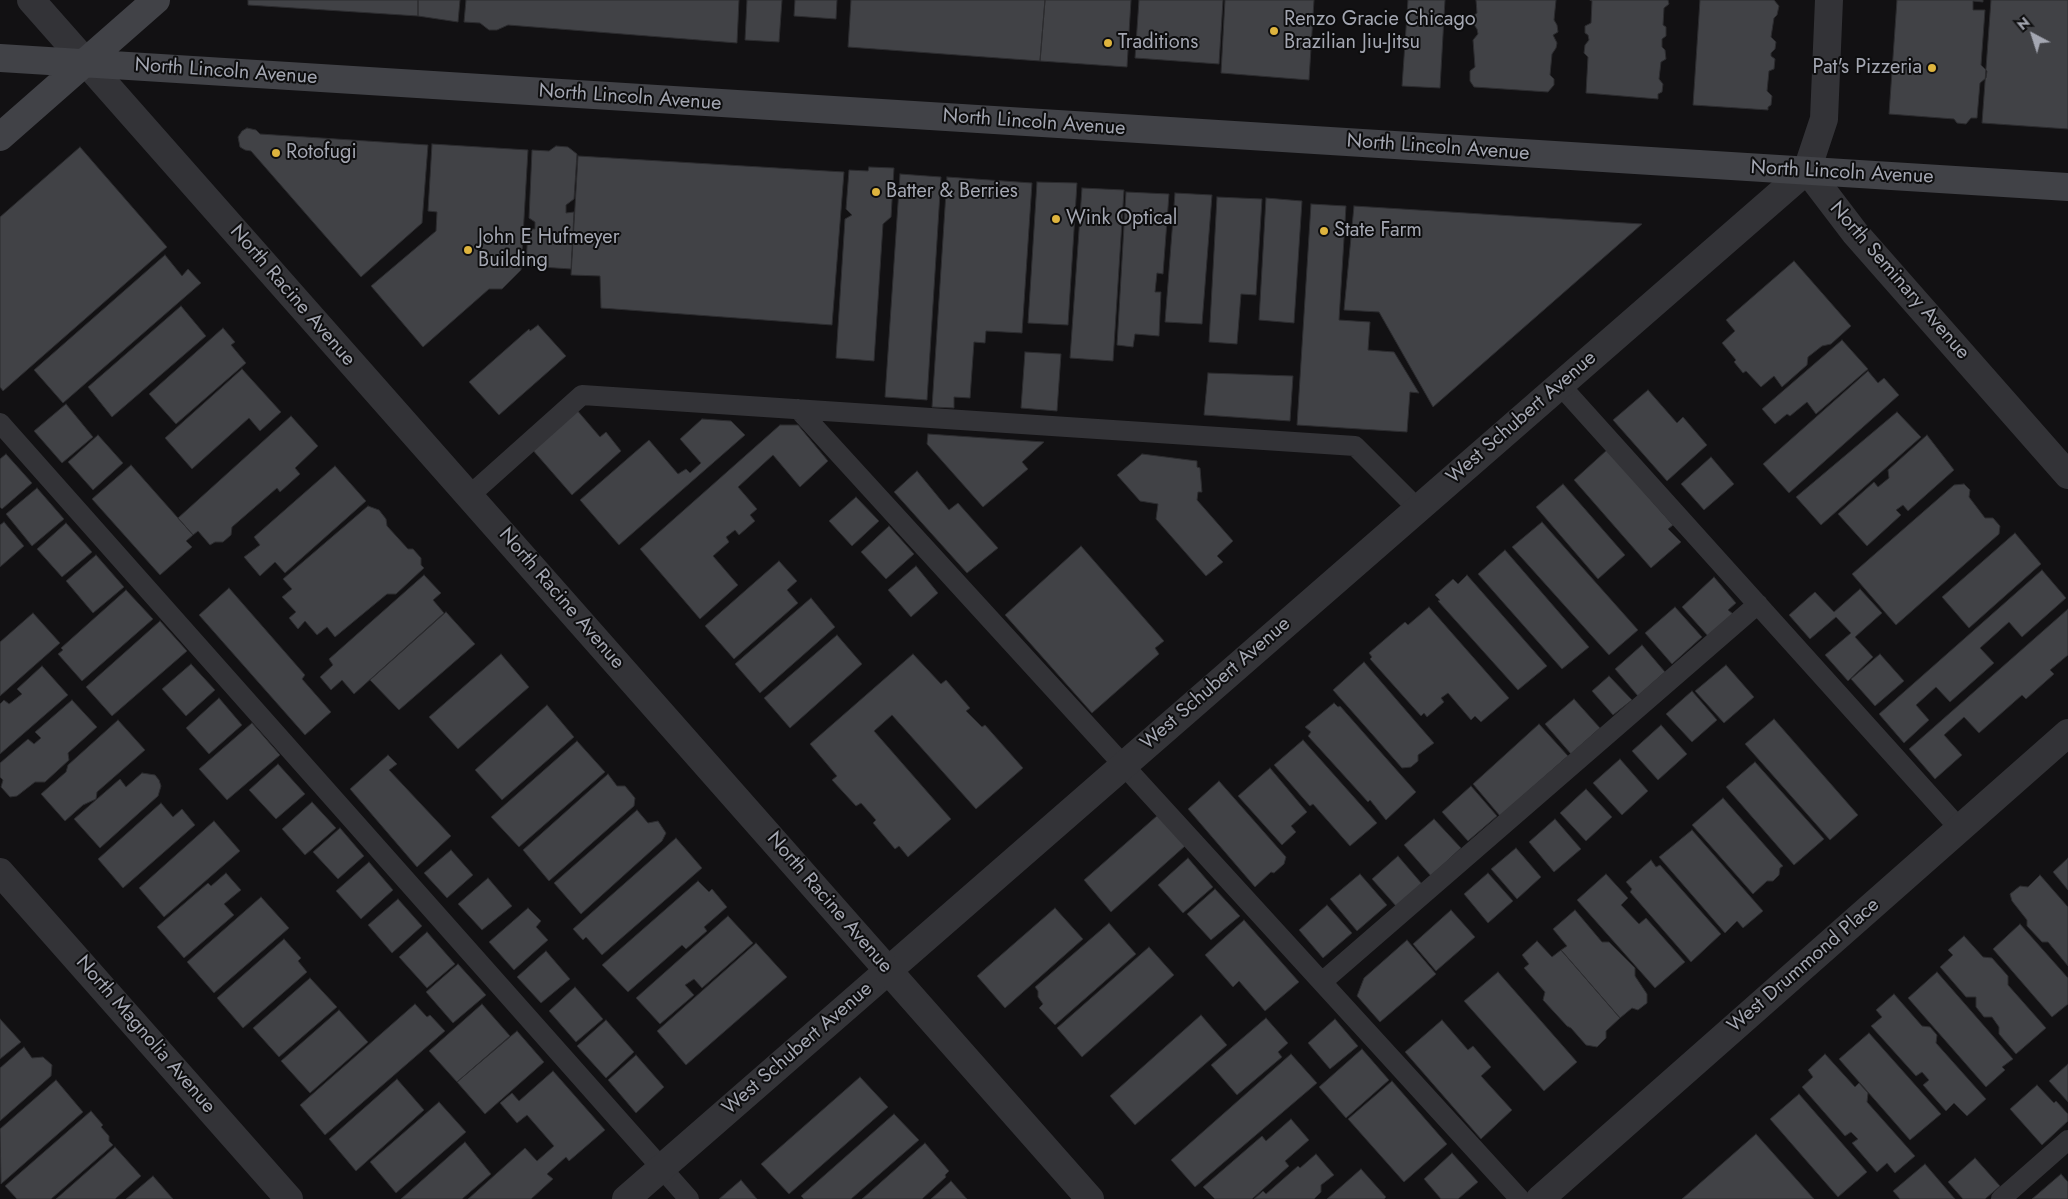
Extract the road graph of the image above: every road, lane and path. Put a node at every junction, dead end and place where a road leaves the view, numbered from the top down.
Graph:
1 (31, 0) edge
2 (156, 0) edge
3 (1829, 0) edge
4 (0, 58) edge
5 (86, 62) junction
6 (0, 137) edge
7 (1807, 170) junction
8 (2068, 186) edge
9 (1560, 385) junction
10 (798, 409) junction
11 (0, 423) edge
12 (2068, 475) edge
13 (469, 496) junction
14 (1418, 509) junction
15 (1758, 604) junction
16 (2068, 733) edge
17 (1124, 765) junction
18 (1960, 829) junction
19 (0, 872) edge
20 (888, 970) junction
21 (1322, 982) junction
22 (2068, 1140) edge
23 (662, 1168) junction
24 (289, 1199) edge
25 (626, 1199) edge
26 (689, 1199) edge
27 (1090, 1199) edge
28 (1520, 1199) edge
29 (1540, 1199) edge
30 (2001, 1199) edge

1 - 5 street, North Racine Avenue
2 - 5 main road
3 - 7 street
4 - 5 main road, North Lincoln Avenue
5 - 6 main road
5 - 7 main road, North Lincoln Avenue
5 - 13 street, North Racine Avenue
7 - 8 main road, North Lincoln Avenue
7 - 9 street, West Schubert Avenue
7 - 12 street, North Seminary Avenue
9 - 14 street, West Schubert Avenue
9 - 15 lane
10 - 13 lane
10 - 14 lane
10 - 17 lane
11 - 23 lane
13 - 20 street, North Racine Avenue
14 - 17 street, West Schubert Avenue
15 - 18 lane
15 - 21 lane
16 - 18 street, West Drummond Place
17 - 20 street, West Schubert Avenue
17 - 21 lane
18 - 29 street, West Drummond Place
19 - 24 street, North Magnolia Avenue
20 - 23 street, West Schubert Avenue
20 - 27 street, North Racine Avenue
21 - 28 lane
22 - 30 lane
23 - 25 street, West Schubert Avenue
23 - 26 lane

